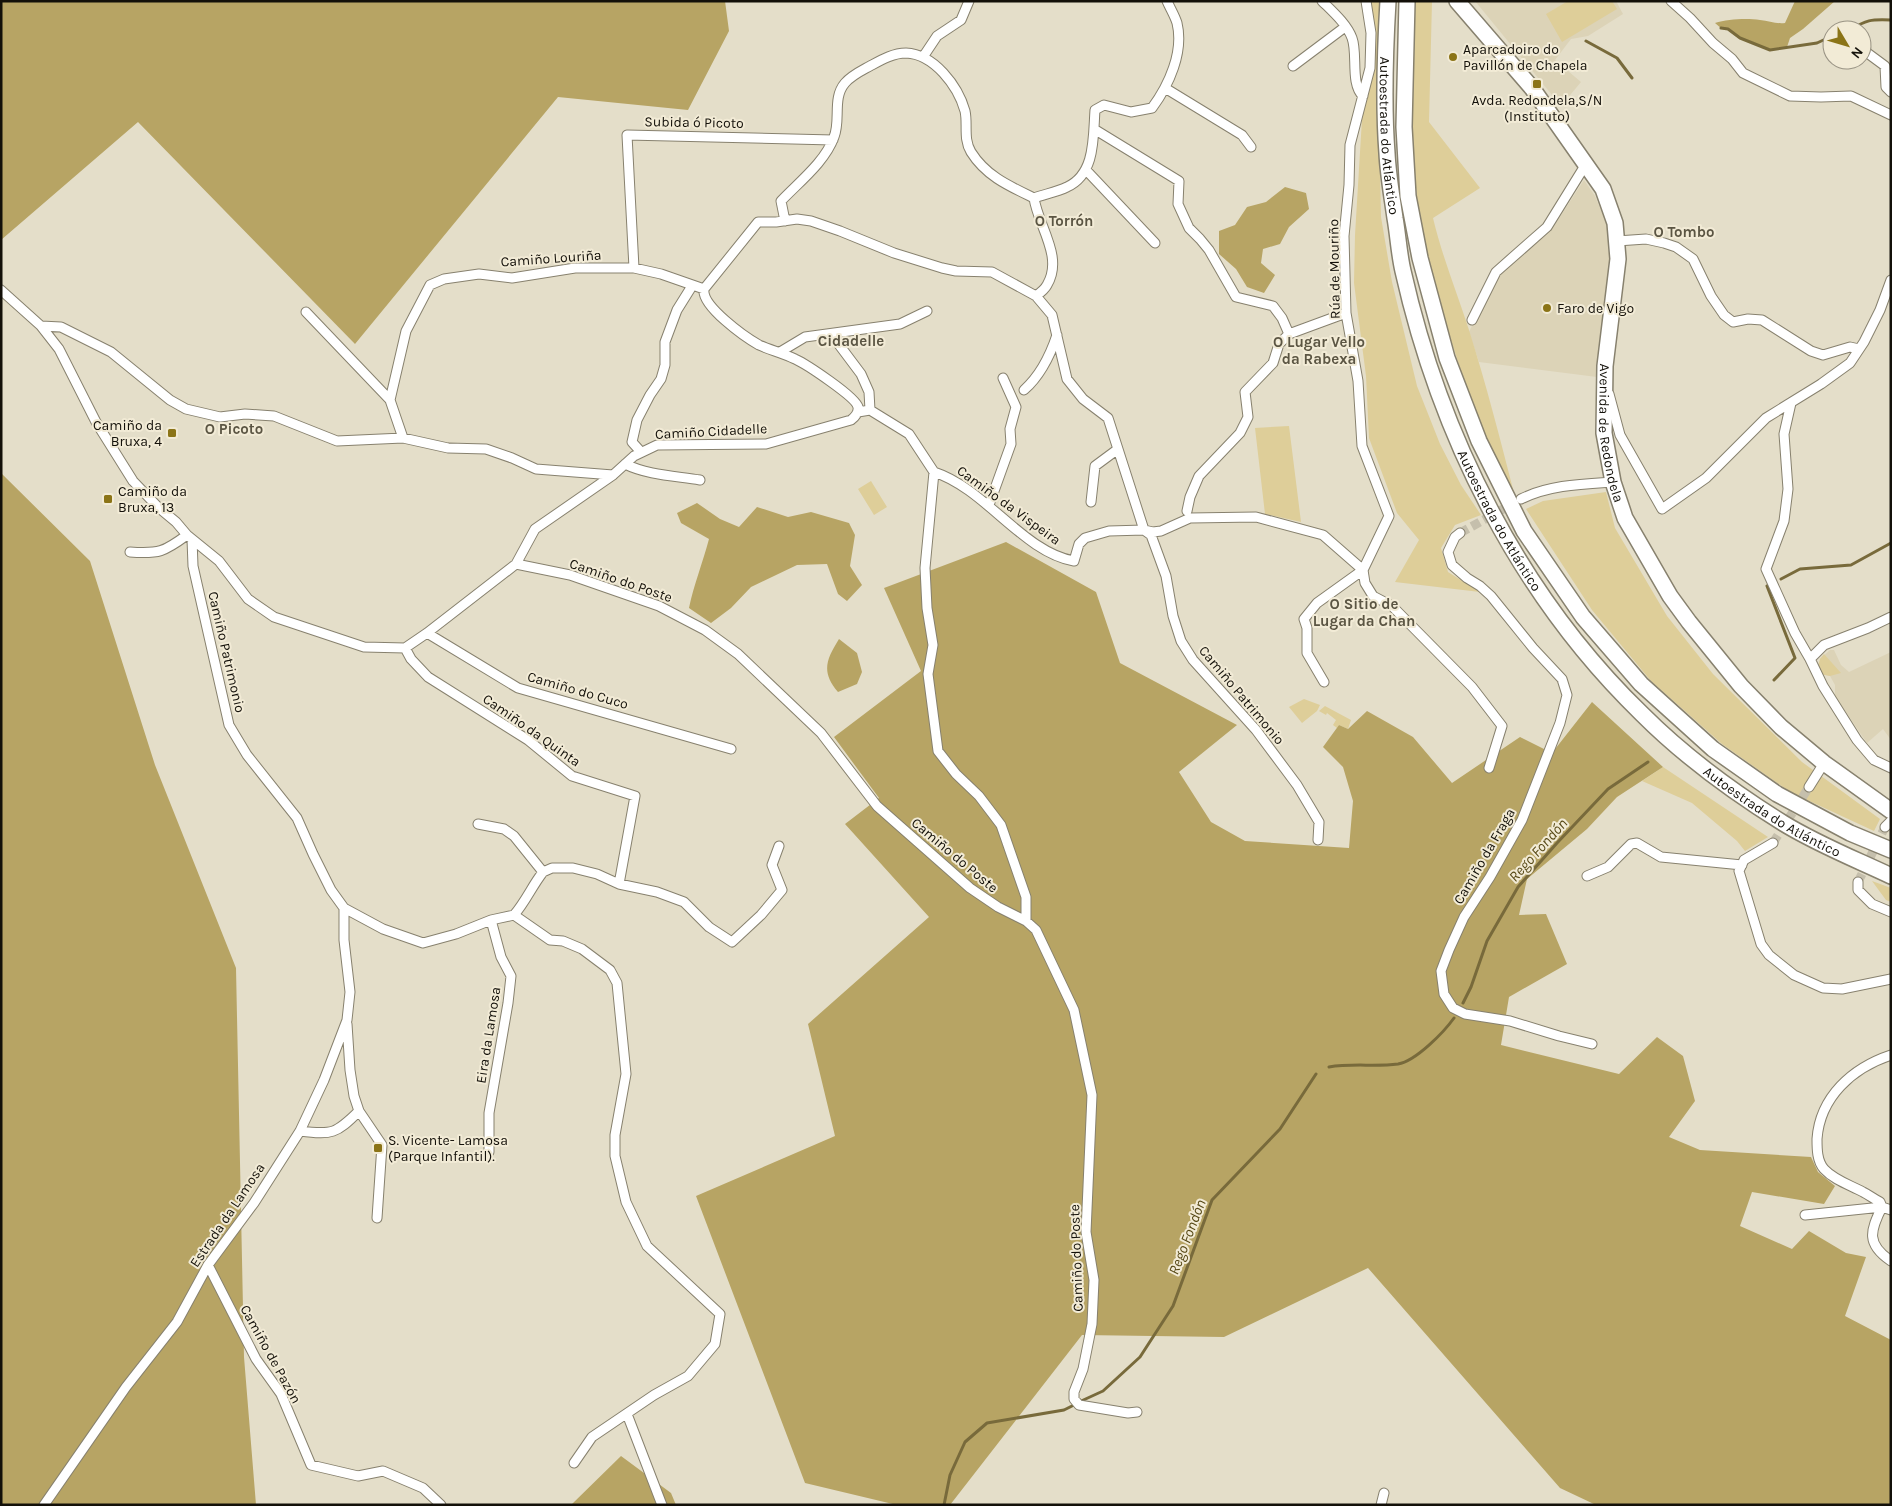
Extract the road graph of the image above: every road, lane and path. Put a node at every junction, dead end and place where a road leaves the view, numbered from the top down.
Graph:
1 (969, 1) edge
2 (1167, 1) edge
3 (1322, 1) edge
4 (1366, 1) edge
5 (1388, 1) edge
6 (1407, 1) edge
7 (1457, 1) edge
8 (1671, 1) edge
9 (1345, 27) junction
10 (1872, 56) edge
11 (923, 57) junction
12 (1293, 66) dead end
13 (1165, 88) junction
14 (1891, 92) edge
15 (1363, 96) junction
16 (1891, 115) edge
17 (1094, 129) junction
18 (833, 140) junction
19 (1251, 147) dead end
20 (1586, 164) junction
21 (1086, 170) junction
22 (1034, 198) junction
23 (785, 221) junction
24 (1617, 241) junction
25 (1155, 243) dead end
26 (634, 268) junction
27 (1891, 280) edge
28 (692, 286) junction
29 (704, 289) junction
30 (1, 290) edge
31 (1036, 296) junction
32 (927, 311) dead end
33 (306, 312) dead end
34 (1346, 313) junction
35 (1472, 320) dead end
36 (41, 326) junction
37 (831, 334) junction
38 (1289, 334) junction
39 (1057, 335) junction
40 (1859, 349) junction
41 (780, 352) junction
42 (1003, 378) dead end
43 (1605, 381) junction
44 (1024, 390) dead end
45 (390, 400) junction
46 (1791, 403) junction
47 (870, 410) junction
48 (858, 412) junction
49 (403, 438) junction
50 (1118, 449) junction
51 (641, 452) junction
52 (625, 464) junction
53 (934, 472) junction
54 (613, 475) junction
55 (700, 480) dead end
56 (1613, 482) junction
57 (1521, 499) tunnel mouth
58 (1091, 502) dead end
59 (989, 505) junction
60 (1187, 511) dead end
61 (1144, 530) junction
62 (1460, 532) tunnel mouth
63 (190, 537) junction
64 (130, 552) dead end
65 (516, 564) junction
66 (1363, 570) junction
67 (1891, 617) edge
68 (428, 633) junction
69 (405, 648) junction
70 (1810, 659) junction
71 (1324, 682) dead end
72 (731, 749) dead end
73 (1824, 763) junction
74 (1489, 768) dead end
75 (1891, 768) edge
76 (1809, 787) tunnel mouth
77 (1891, 811) edge
78 (478, 824) dead end
79 (1318, 840) dead end
80 (1773, 843) tunnel mouth
81 (780, 846) dead end
82 (1891, 850) edge
83 (1742, 865) junction
84 (542, 872) junction
85 (1587, 876) dead end
86 (1891, 876) edge
87 (1858, 882) dead end
88 (619, 884) junction
89 (344, 908) junction
90 (1891, 912) edge
91 (514, 914) junction
92 (491, 920) junction
93 (1026, 921) junction
94 (1891, 979) edge
95 (346, 1020) junction
96 (1592, 1044) dead end
97 (1891, 1055) edge
98 (359, 1111) junction
99 (300, 1131) junction
100 (489, 1152) dead end
101 (1886, 1209) edge
102 (1805, 1215) dead end
103 (378, 1218) dead end
104 (1891, 1261) edge
105 (208, 1265) junction
106 (1136, 1412) dead end
107 (627, 1414) junction
108 (574, 1463) dead end
109 (1384, 1493) dead end
110 (44, 1505) edge
111 (441, 1505) edge
112 (662, 1505) edge
113 (1381, 1505) edge

1 - 11 street
2 - 13 street
3 - 9 street
4 - 15 street, Rúa de Mouriño
5 - 86 highway, Autoestrada do Atlántico
6 - 82 highway, Autoestrada do Atlántico
7 - 20 highway, Avenida de Redondela
8 - 16 street
9 - 12 street
9 - 15 street
10 - 14 street
11 - 18 street
11 - 22 street
13 - 17 street
13 - 19 street
15 - 34 street, Rúa de Mouriño
17 - 21 street
17 - 38 street
18 - 23 street
18 - 26 street, Subida ó Picoto
20 - 24 highway, Avenida de Redondela
20 - 35 street
21 - 22 street
21 - 25 street
22 - 31 street
23 - 29 street
23 - 31 street
24 - 40 street
24 - 43 highway, Avenida de Redondela
26 - 28 street, Camiño Louriña
26 - 45 street, Camiño Louriña
27 - 40 street
28 - 29 street, Camiño Louriña
28 - 51 street
29 - 41 street
30 - 36 street
31 - 39 street, Camiño Patrimonio
32 - 37 street
33 - 45 street
34 - 38 street
34 - 66 street, Rúa de Mouriño
36 - 49 street
36 - 63 street
37 - 41 street
37 - 47 street
38 - 60 street
39 - 44 street
39 - 50 street, Camiño Patrimonio
40 - 46 street
41 - 48 street
42 - 59 street
43 - 46 street
43 - 56 highway, Avenida de Redondela
45 - 49 street
46 - 70 street
47 - 48 street
47 - 53 street
48 - 51 street, Camiño Cidadelle
49 - 54 street
50 - 58 street
50 - 61 street, Camiño Patrimonio
51 - 52 street, Camiño Cidadelle
52 - 54 street, Camiño Cidadelle
52 - 55 street
53 - 59 street, Camiño da Vispeira
53 - 93 street
54 - 65 street, Camiño Cidadelle
56 - 57 street
56 - 73 highway, Avenida de Redondela
59 - 61 street, Camiño da Vispeira
61 - 66 street, Camiño da Vispeira
61 - 79 street, Camiño Patrimonio
62 - 96 street, Camiño da Fraga
63 - 64 street
63 - 69 street
63 - 89 street, Camiño Patrimonio
65 - 68 street, Camiño Cidadelle
65 - 93 street, Camiño do Poste
66 - 71 street
66 - 74 street
67 - 70 street
68 - 69 street, Camiño Cidadelle
68 - 72 street, Camiño do Cuco
69 - 88 street, Camiño da Quinta
70 - 75 street
73 - 76 street
73 - 77 highway, Avenida de Redondela
78 - 84 street
80 - 83 street
81 - 88 street
83 - 85 street
83 - 94 street
84 - 88 street
84 - 91 street
87 - 90 street
89 - 92 street, Camiño Patrimonio
89 - 95 street, Estrada da Lamosa
91 - 92 street
91 - 107 street
92 - 100 street, Eira da Lamosa
93 - 106 street, Camiño do Poste
95 - 98 street
95 - 99 street, Estrada da Lamosa
97 - 101 street
98 - 99 street
98 - 103 street
99 - 105 street, Estrada da Lamosa
101 - 102 street
101 - 104 street
105 - 110 street, Estrada da Lamosa
105 - 111 street, Camiño de Pazón
107 - 108 street
107 - 112 street
109 - 113 street

